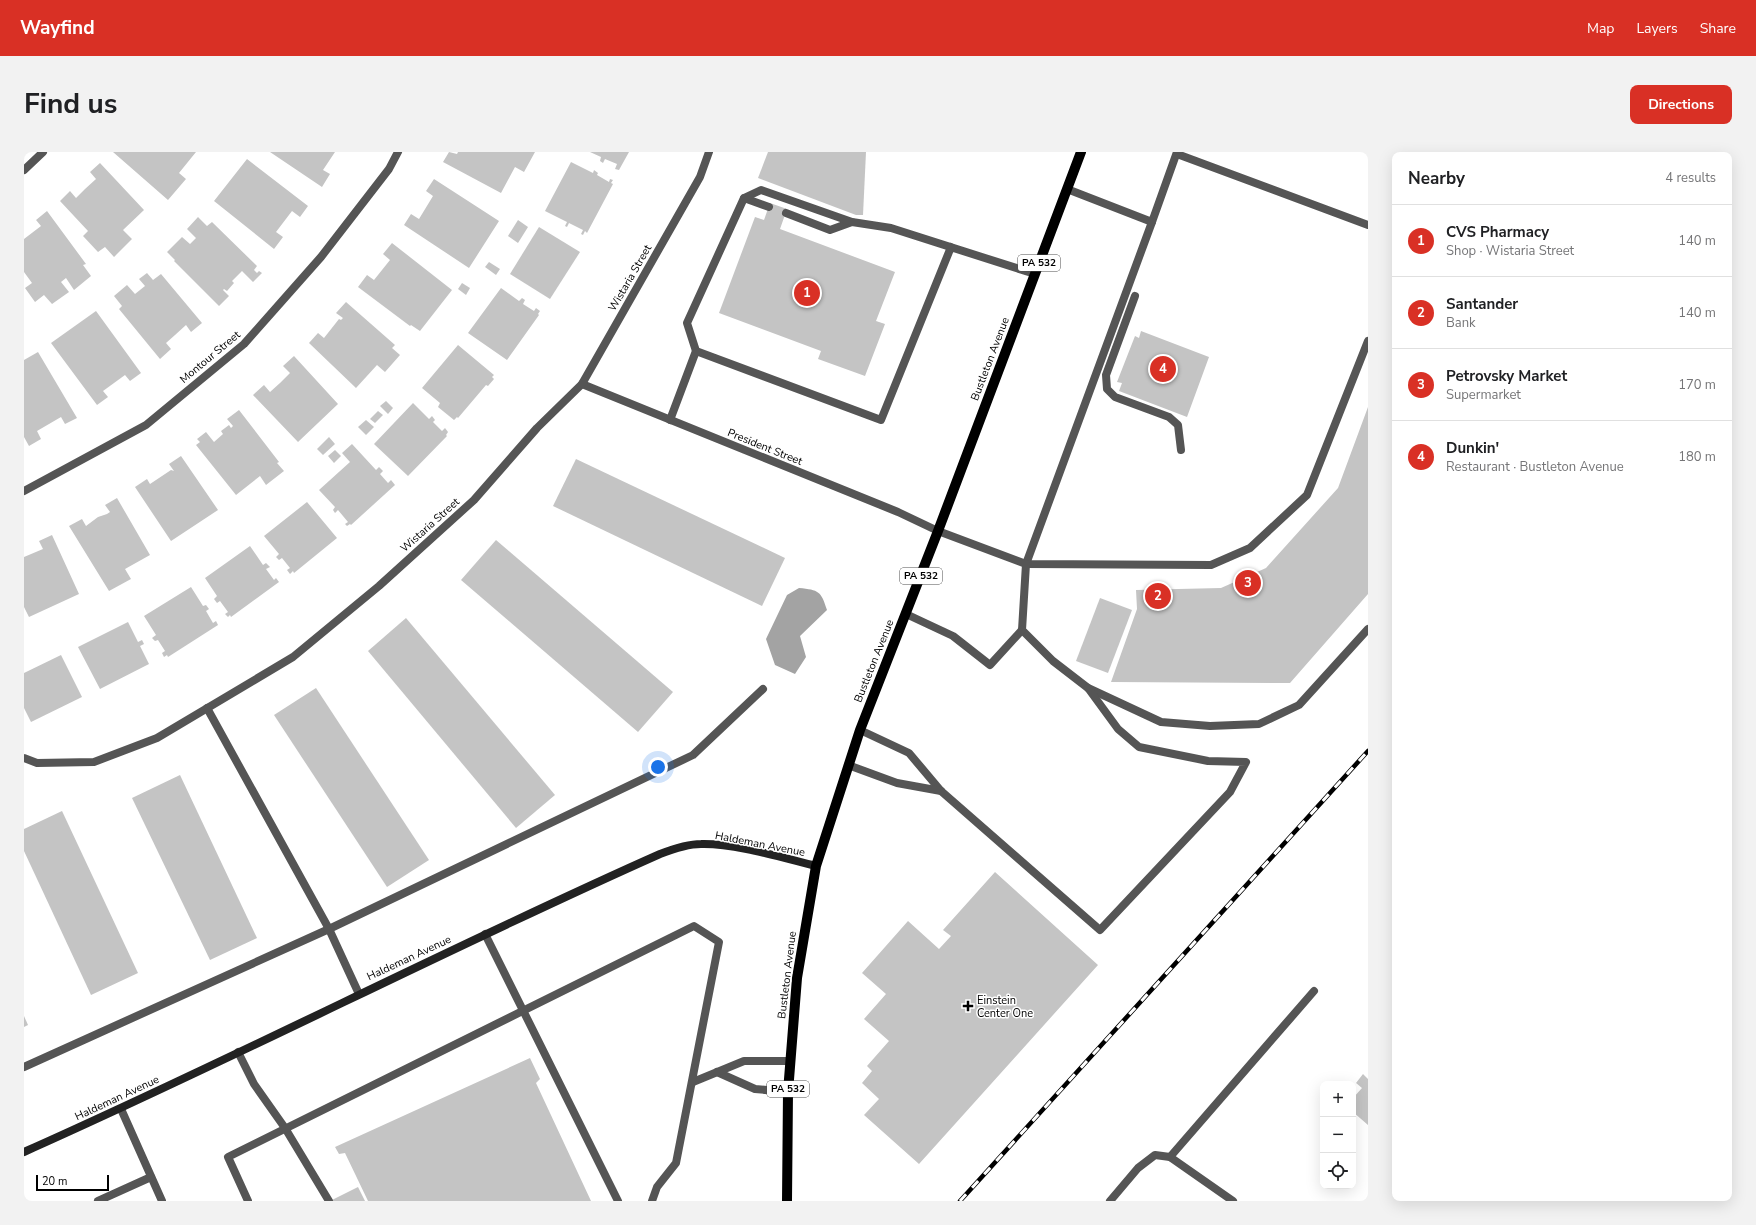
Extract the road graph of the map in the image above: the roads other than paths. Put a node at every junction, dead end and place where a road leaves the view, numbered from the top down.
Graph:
1 (43, 152) edge
2 (398, 152) edge
3 (709, 152) edge
4 (1081, 152) edge
5 (1177, 153) edge
6 (24, 170) edge
7 (1067, 189) junction
8 (744, 198) junction
9 (769, 207) dead end
10 (786, 213) dead end
11 (852, 222) junction
12 (1152, 222) junction
13 (1368, 225) edge
14 (951, 247) junction
15 (1035, 274) junction
16 (1135, 296) dead end
17 (1368, 341) edge
18 (696, 351) junction
19 (582, 384) junction
20 (670, 420) junction
21 (1181, 450) dead end
22 (24, 492) edge
23 (938, 531) junction
24 (1026, 564) junction
25 (906, 614) junction
26 (1368, 629) edge
27 (1022, 630) junction
28 (1088, 688) junction
29 (763, 689) dead end
30 (207, 708) junction
31 (860, 730) junction
32 (24, 758) edge
33 (848, 765) junction
34 (941, 791) junction
35 (816, 866) junction
36 (329, 929) junction
37 (485, 934) junction
38 (1314, 991) dead end
39 (359, 994) junction
40 (523, 1010) junction
41 (238, 1052) junction
42 (790, 1061) junction
43 (24, 1067) edge
44 (717, 1072) junction
45 (693, 1082) junction
46 (788, 1092) junction
47 (121, 1109) junction
48 (285, 1128) junction
49 (24, 1152) edge
50 (1170, 1157) junction
51 (151, 1177) junction
52 (98, 1201) edge
53 (162, 1201) edge
54 (248, 1201) edge
55 (329, 1201) edge
56 (618, 1201) edge
57 (652, 1201) edge
58 (787, 1201) edge
59 (1110, 1201) edge
60 (1233, 1201) edge

1 - 6 street
2 - 22 street, Montour Street
3 - 19 street, Wistaria Street
4 - 7 main road, Bustleton Avenue / PA 532
5 - 12 street
5 - 13 street
7 - 12 street
7 - 15 main road, Bustleton Avenue / PA 532
8 - 9 street
8 - 11 street
8 - 18 street
10 - 11 street
11 - 14 street
12 - 24 street
14 - 15 street
14 - 18 street
15 - 23 main road, Bustleton Avenue / PA 532
16 - 21 street
17 - 24 street
18 - 20 street
19 - 20 street, President Street
19 - 30 street, Wistaria Street
20 - 23 street, President Street
23 - 24 street, President Street
23 - 25 main road, Bustleton Avenue / PA 532
24 - 27 street
25 - 27 street
25 - 31 main road, Bustleton Avenue / PA 532
26 - 28 street
27 - 28 street
28 - 34 street
29 - 36 street
30 - 32 street, Wistaria Street
30 - 36 street
31 - 33 main road, Bustleton Avenue / PA 532
31 - 34 street
33 - 34 street
33 - 35 main road, Bustleton Avenue / PA 532
35 - 37 main road, Haldeman Avenue
35 - 42 main road, Bustleton Avenue / PA 532
36 - 39 street
36 - 43 street
37 - 39 main road, Haldeman Avenue
37 - 40 street
38 - 50 street
39 - 41 main road, Haldeman Avenue
40 - 45 street
40 - 48 street
40 - 56 street
41 - 47 main road, Haldeman Avenue
41 - 48 street
42 - 44 street
42 - 46 main road, Bustleton Avenue / PA 532
44 - 45 street
44 - 46 street
45 - 57 street
46 - 58 main road, Bustleton Avenue / PA 532
47 - 49 main road, Haldeman Avenue
47 - 51 street
48 - 54 street
48 - 55 street
50 - 59 street
50 - 60 street
51 - 52 street
51 - 53 street

